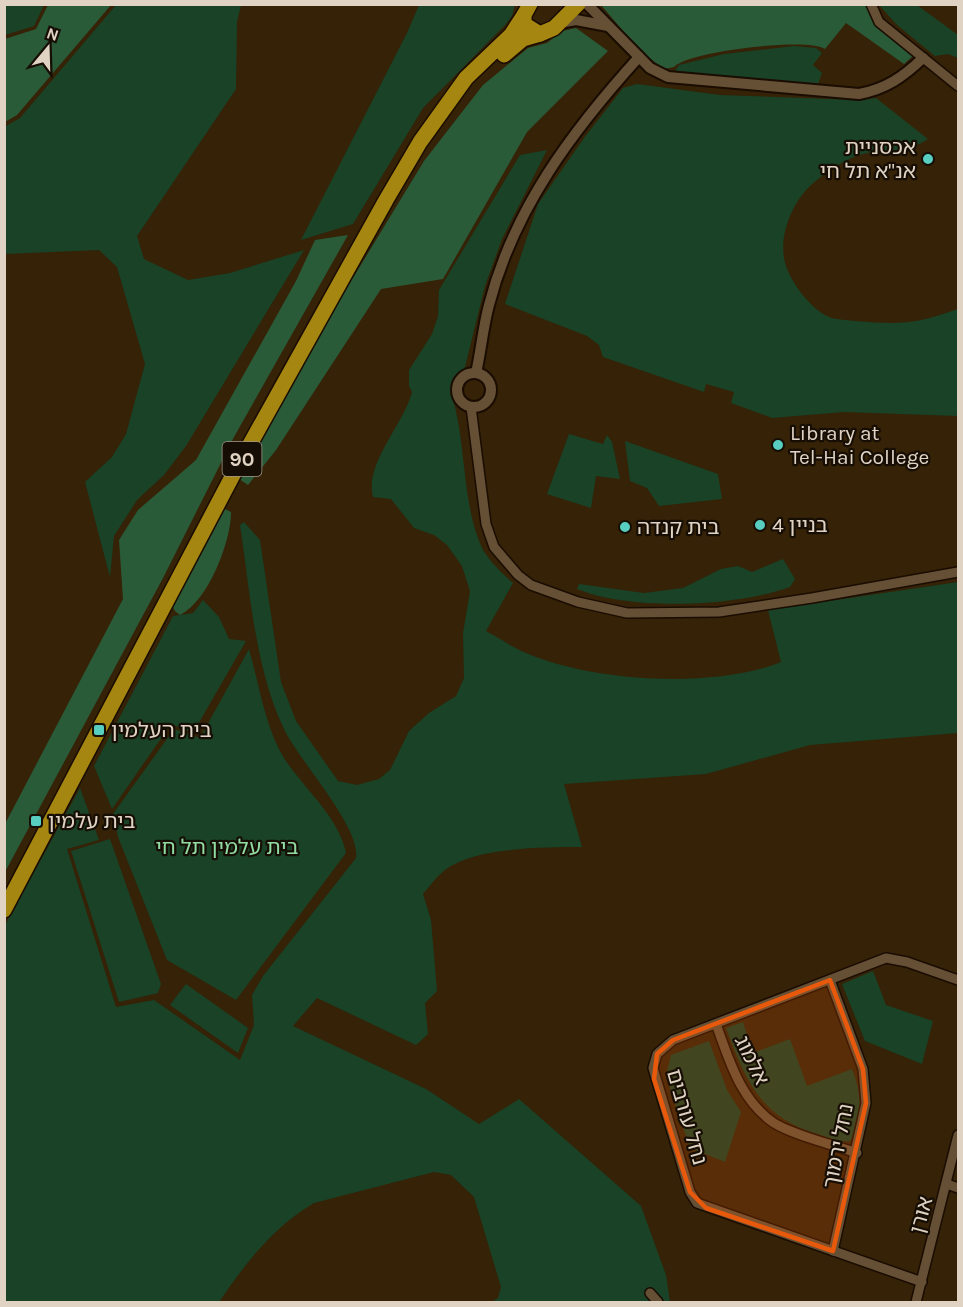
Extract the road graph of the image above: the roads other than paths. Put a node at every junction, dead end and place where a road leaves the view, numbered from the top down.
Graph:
1 (578, 4) edge
2 (587, 4) edge
3 (871, 4) edge
4 (527, 10) edge
5 (559, 23) junction
6 (608, 26) junction
7 (540, 34) junction
8 (639, 57) junction
9 (923, 58) junction
10 (958, 86) edge
11 (420, 142) junction
12 (476, 373) junction
13 (471, 407) junction
14 (958, 572) edge
15 (4, 910) edge
16 (830, 980) junction
17 (958, 980) edge
18 (716, 1024) junction
19 (958, 1135) edge
20 (857, 1153) junction
21 (947, 1184) junction
22 (958, 1188) edge
23 (833, 1251) junction
24 (922, 1282) junction
25 (651, 1293) dead end
26 (658, 1302) edge
27 (916, 1302) edge

1 - 5 highway, 90
2 - 6 street
3 - 9 street
4 - 7 highway, 90
4 - 11 highway, 90
5 - 6 street
5 - 7 highway, 90
6 - 8 street
7 - 11 highway, 90
8 - 9 street
8 - 12 street
9 - 10 street
11 - 15 highway, 90
12 - 13 street
12 - 13 street
13 - 14 street
16 - 17 street, נחל עורבים
16 - 18 street, נחל עורבים
16 - 20 street, נחל ירמוך
18 - 20 street, אלמוג
18 - 23 street, נחל עורבים
19 - 21 street, אורן
20 - 23 street, נחל ירמוך
21 - 22 street
21 - 24 street, אורן
23 - 24 street, נחל עורבים
24 - 27 street, אורן
25 - 26 street

